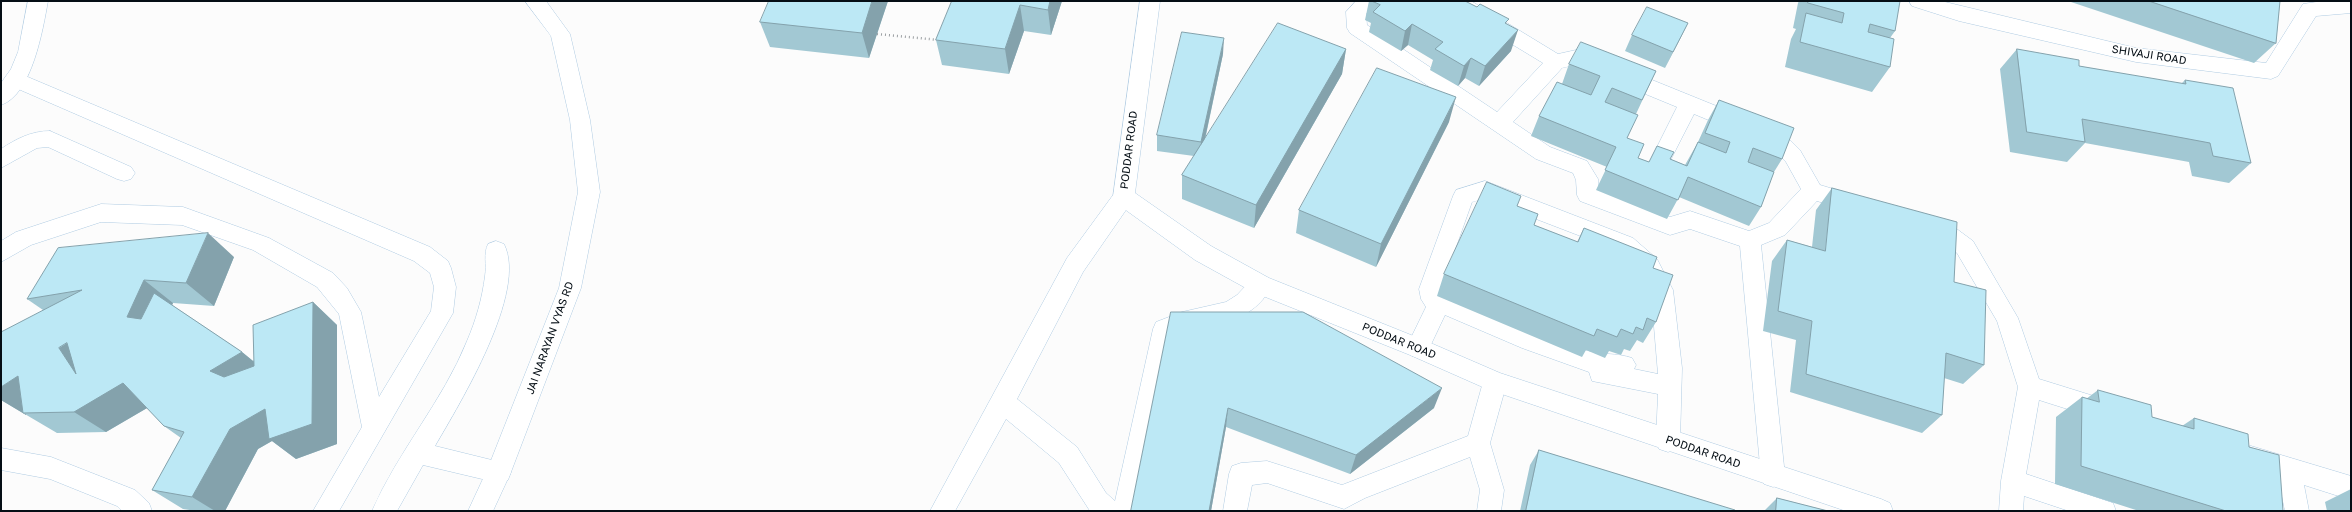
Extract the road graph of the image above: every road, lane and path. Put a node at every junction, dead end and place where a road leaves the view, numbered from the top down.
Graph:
1 (38, 1) edge
2 (535, 1) edge
3 (1150, 1) edge
4 (1368, 1) edge
5 (1456, 1) edge
6 (1919, 1) edge
7 (2351, 6) edge
8 (877, 34) dead end
9 (944, 40) edge
10 (1556, 62) junction
11 (16, 80) junction
12 (1, 97) edge
13 (1689, 103) junction
14 (1499, 123) junction
15 (1662, 157) edge
16 (1, 160) edge
17 (124, 173) dead end
18 (1455, 185) dead end
19 (1813, 191) junction
20 (1124, 197) junction
21 (1874, 209) edge
22 (1912, 221) edge
23 (1750, 240) junction
24 (496, 250) dead end
25 (1, 253) edge
26 (1261, 285) junction
27 (1436, 310) junction
28 (1418, 348) junction
29 (1624, 365) dead end
30 (1495, 382) junction
31 (1670, 386) junction
32 (2030, 387) junction
33 (1003, 402) junction
34 (2122, 416) edge
35 (374, 428) junction
36 (1668, 441) junction
37 (1478, 443) junction
38 (2228, 450) edge
39 (418, 453) junction
40 (1, 459) edge
41 (2289, 469) junction
42 (500, 472) junction
43 (1773, 476) junction
44 (2013, 481) junction
45 (2351, 488) edge
46 (140, 511) edge
47 (325, 511) edge
48 (384, 511) edge
49 (480, 511) edge
50 (942, 511) edge
51 (1108, 511) edge
52 (1125, 511) edge
53 (1235, 511) edge
54 (1489, 511) edge
55 (1880, 511) edge
56 (2011, 511) edge
57 (2104, 511) edge
58 (2296, 511) edge

1 - 11 street
2 - 42 street, JAI NARAYAN VYAS RD
3 - 20 street, PODDAR ROAD
4 - 14 street
5 - 10 street
6 - 7 street, SHIVAJI ROAD
8 - 9 path
10 - 13 street
10 - 14 street
11 - 12 street
11 - 35 street
13 - 15 street
13 - 19 street
14 - 23 street
16 - 17 street
18 - 27 street
19 - 21 street
19 - 23 street
20 - 26 street, PODDAR ROAD
20 - 33 street
22 - 32 street
23 - 43 street
24 - 39 street
25 - 35 street
26 - 28 street, PODDAR ROAD
26 - 52 street
27 - 28 street
27 - 31 street
28 - 30 street, PODDAR ROAD
29 - 31 street
30 - 36 street, PODDAR ROAD
30 - 37 street
31 - 36 street
32 - 34 street
32 - 44 street
33 - 50 street
33 - 51 street
35 - 47 street
36 - 43 street, PODDAR ROAD
37 - 53 street
37 - 54 street
38 - 41 street
39 - 42 street
39 - 48 street
40 - 46 street
41 - 45 street
41 - 58 street
42 - 49 street, JAI NARAYAN VYAS RD
43 - 55 street, PODDAR ROAD
44 - 56 street
44 - 57 street

